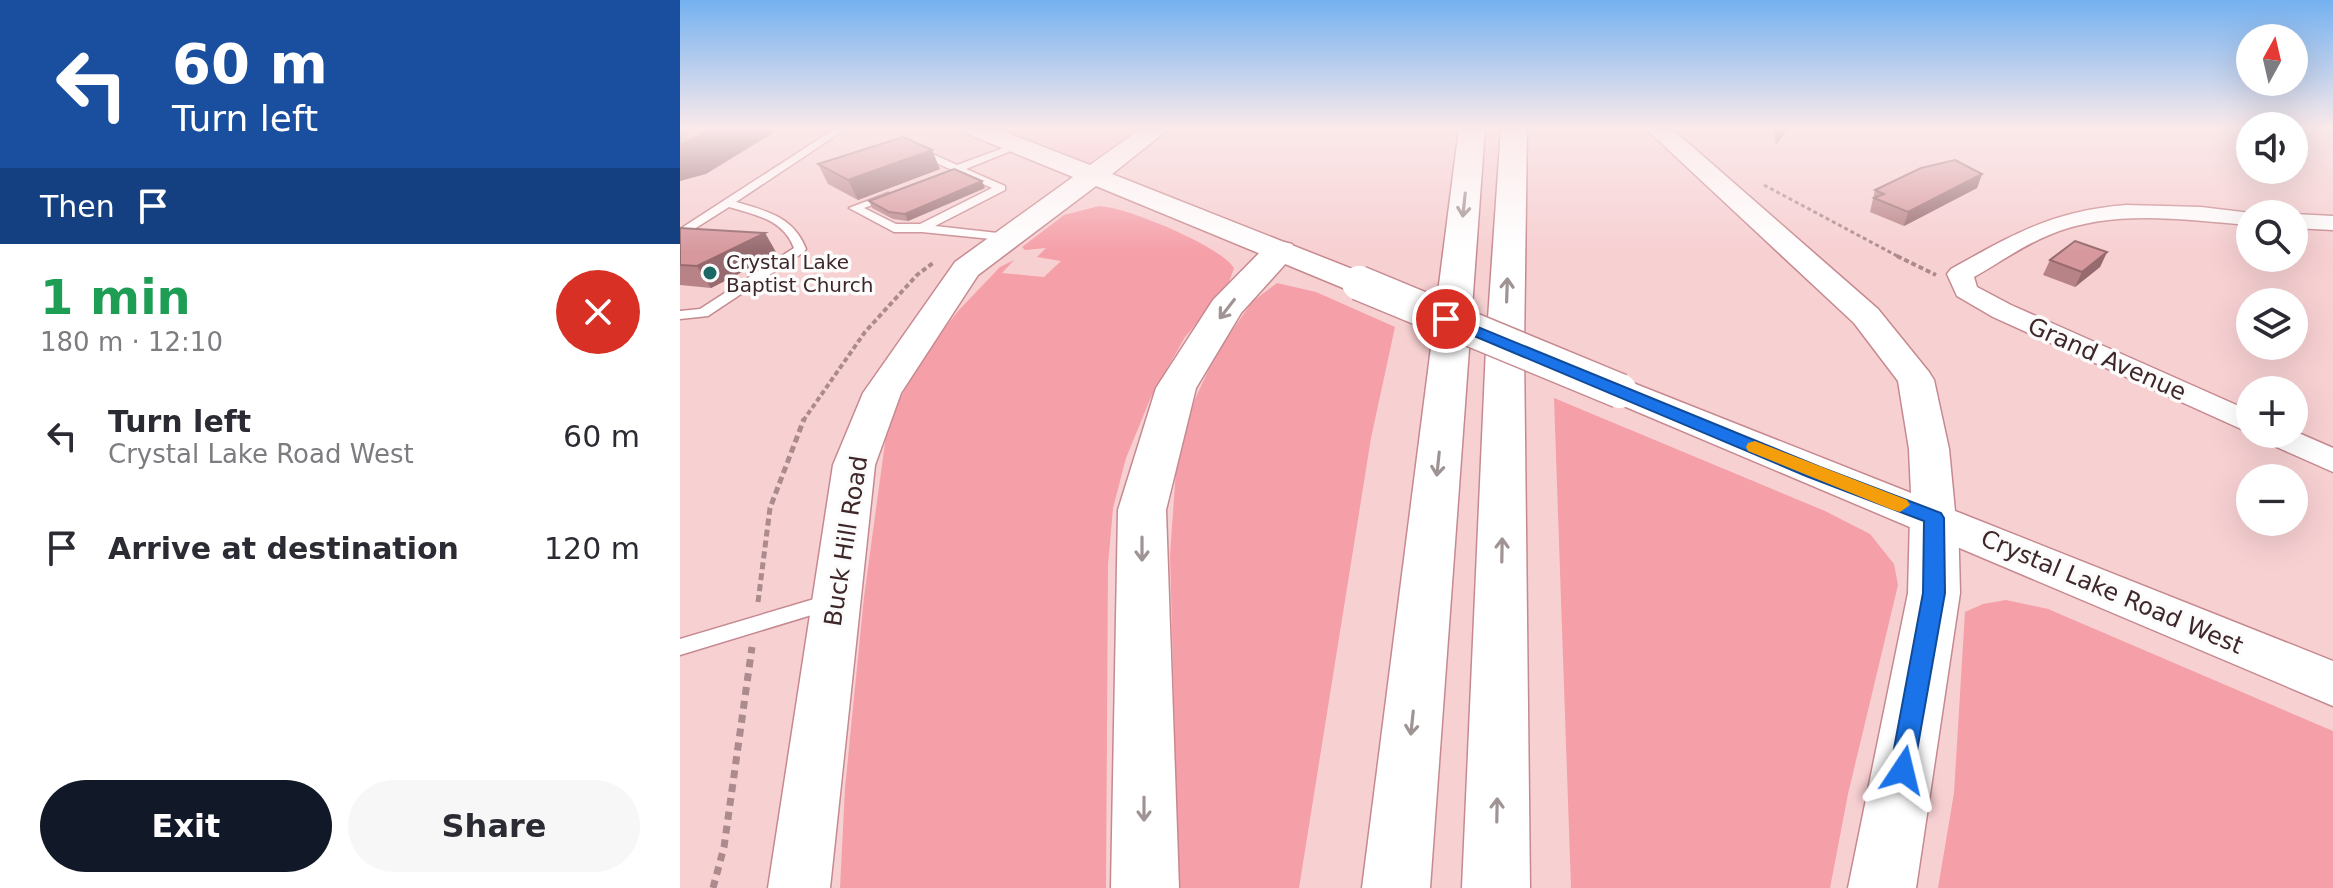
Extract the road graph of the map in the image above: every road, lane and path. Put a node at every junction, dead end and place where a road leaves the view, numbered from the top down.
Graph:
1 (778, 169) edge
2 (956, 169) edge
3 (958, 169) edge
4 (1077, 169) edge
5 (1099, 169) edge
6 (1468, 169) edge
7 (1512, 169) edge
8 (1703, 169) edge
9 (942, 175) edge
10 (1091, 175) junction
11 (1760, 183) dead end
12 (899, 192) edge
13 (727, 203) junction
14 (2236, 217) edge
15 (2308, 222) edge
16 (2333, 223) edge
17 (922, 228) junction
18 (680, 234) edge
19 (1007, 238) junction
20 (1280, 251) junction
21 (1965, 287) junction
22 (680, 315) edge
23 (2236, 417) edge
24 (2305, 448) edge
25 (2333, 461) edge
26 (1934, 518) junction
27 (836, 600) junction
28 (680, 647) edge
29 (2333, 684) edge
30 (799, 888) edge
31 (1145, 888) edge
32 (1396, 888) edge
33 (1496, 888) edge
34 (1882, 888) edge

1 - 13 lane
2 - 9 lane
3 - 17 lane
4 - 10 street, Crystal Lake Road West
5 - 10 street, Buck Hill Road
6 -> 32 highway
33 -> 7 highway
8 - 26 street
10 - 19 street, Buck Hill Road
10 - 20 street, Crystal Lake Road West
11 - 21 path
12 - 17 lane
13 - 18 lane
13 - 22 lane
14 - 21 street
15 - 16 street
17 - 19 lane
19 - 27 street, Buck Hill Road
20 - 26 street, Crystal Lake Road West, bridge
20 -> 31 highway
21 - 23 street, Grand Avenue
24 - 25 street
26 - 29 street, Crystal Lake Road West
26 - 34 highway
27 - 28 lane
27 - 30 street, Buck Hill Road

